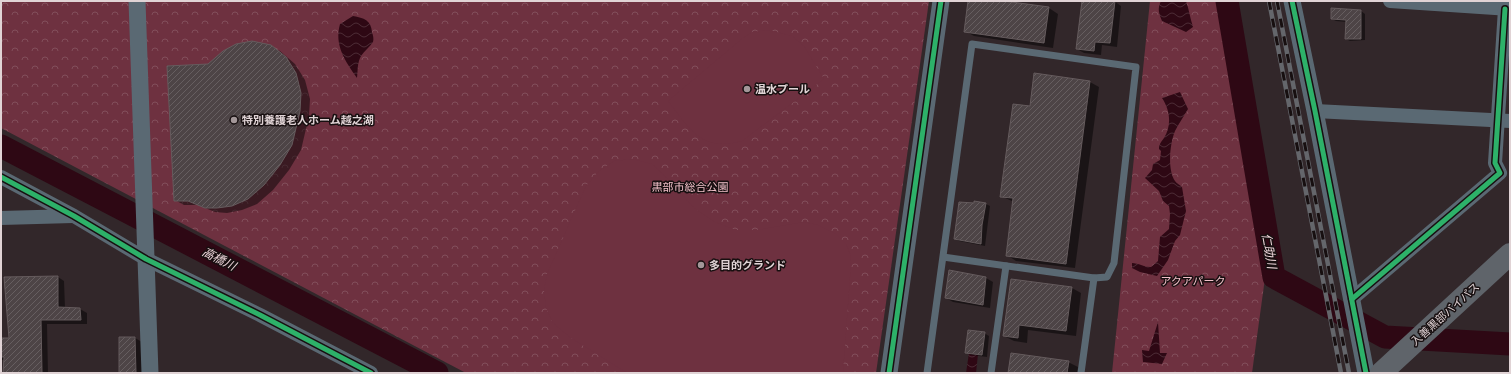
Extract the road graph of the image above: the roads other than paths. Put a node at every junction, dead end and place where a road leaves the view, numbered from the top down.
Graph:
1 (137, 1) edge
2 (941, 1) edge
3 (1292, 1) edge
4 (1390, 1) edge
5 (1507, 9) edge
6 (1315, 111) junction
7 (1504, 121) edge
8 (1505, 169) edge
9 (1, 177) edge
10 (74, 216) junction
11 (1, 218) edge
12 (1510, 254) edge
13 (943, 257) junction
14 (146, 259) junction
15 (1006, 266) junction
16 (1094, 278) junction
17 (1352, 299) junction
18 (1385, 369) edge
19 (150, 373) edge
20 (371, 373) edge
21 (889, 373) edge
22 (927, 373) edge
23 (991, 373) edge
24 (1081, 373) edge
25 (1366, 373) edge

1 - 14 street
2 - 21 street
3 - 6 street
4 - 5 street
5 - 7 street
6 - 7 street
6 - 17 street
7 - 8 street
8 - 17 street
9 - 10 street
10 - 11 street
10 - 14 street
12 - 18 highway, 入善黒部バイパス
13 - 15 lane
13 - 16 lane
13 - 22 lane
14 - 19 street
14 - 20 street
15 - 16 lane
15 - 23 lane
16 - 24 lane
17 - 25 street

